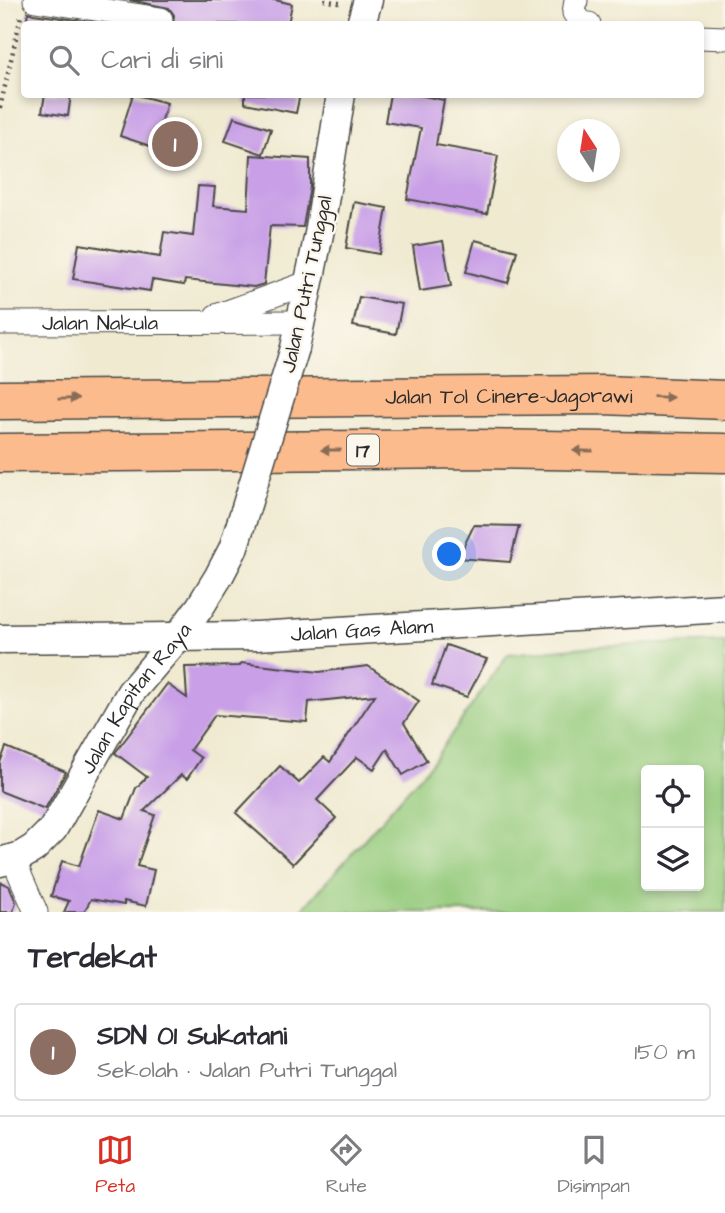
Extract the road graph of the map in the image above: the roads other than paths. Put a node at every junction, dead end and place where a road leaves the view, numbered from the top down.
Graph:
1 (368, 0) edge
2 (576, 0) edge
3 (28, 7) edge
4 (161, 19) dead end
5 (362, 21) edge
6 (580, 21) edge
7 (704, 37) edge
8 (725, 38) edge
9 (340, 98) edge
10 (310, 282) junction
11 (200, 322) junction
12 (0, 323) edge
13 (299, 335) junction
14 (0, 400) edge
15 (725, 400) edge
16 (0, 453) edge
17 (725, 453) edge
18 (245, 511) joint
19 (725, 608) edge
20 (177, 638) junction
21 (0, 639) edge
22 (6, 860) edge
23 (36, 912) edge

1 - 5 street
2 - 6 street
3 - 4 street
7 - 8 street
9 - 10 street, Jalan Putri Tunggal
10 - 11 street, Jalan Nakula
10 - 13 street, Jalan Putri Tunggal
11 - 12 street, Jalan Nakula
11 - 13 street, Jalan Nakula
13 - 18 street, Jalan Putri Tunggal, bridge
14 -> 15 highway, Jalan Tol Cinere–Jagorawi
17 -> 16 highway, 17
18 - 20 street, Jalan Kapitan Raya
19 - 20 street, Jalan Gas Alam
20 - 21 street, Jalan Gas Alam
20 - 22 street, Jalan Kapitan Raya
22 - 23 street

